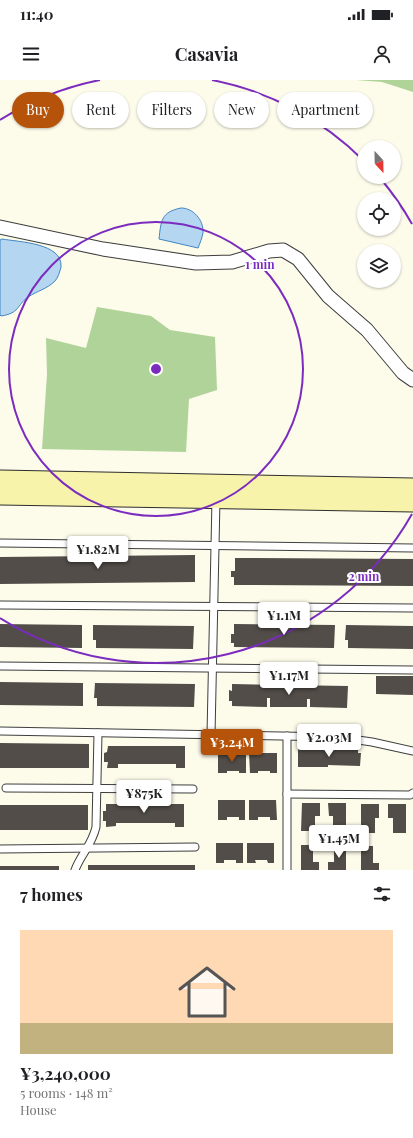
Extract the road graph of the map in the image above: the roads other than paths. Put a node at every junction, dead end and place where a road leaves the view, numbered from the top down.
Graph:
1 (0, 227) edge
2 (413, 380) edge
3 (0, 480) edge
4 (413, 488) edge
5 (0, 495) edge
6 (216, 499) junction
7 (413, 502) edge
8 (0, 543) edge
9 (215, 546) junction
10 (413, 548) edge
11 (0, 605) edge
12 (214, 607) junction
13 (413, 608) edge
14 (0, 666) edge
15 (212, 668) junction
16 (413, 670) edge
17 (0, 731) edge
18 (98, 733) junction
19 (211, 735) junction
20 (287, 736) junction
21 (413, 751) edge
22 (6, 788) dead end
23 (97, 789) junction
24 (193, 789) dead end
25 (413, 793) edge
26 (287, 794) junction
27 (195, 847) dead end
28 (88, 848) junction
29 (0, 849) edge
30 (75, 870) edge
31 (287, 870) edge

1 - 2 street
3 - 4 main road
5 - 6 main road
6 - 7 main road
6 - 9 lane
8 - 9 lane
9 - 10 lane
9 - 12 lane
11 - 12 lane
12 - 13 lane
12 - 15 lane
14 - 15 lane
15 - 16 lane
15 - 19 lane
17 - 18 lane
18 - 19 lane
18 - 23 lane
19 - 20 lane
20 - 21 lane
20 - 26 lane
22 - 23 lane
23 - 24 lane
23 - 28 lane
25 - 26 lane
26 - 31 lane
27 - 28 lane
28 - 29 lane
28 - 30 lane

